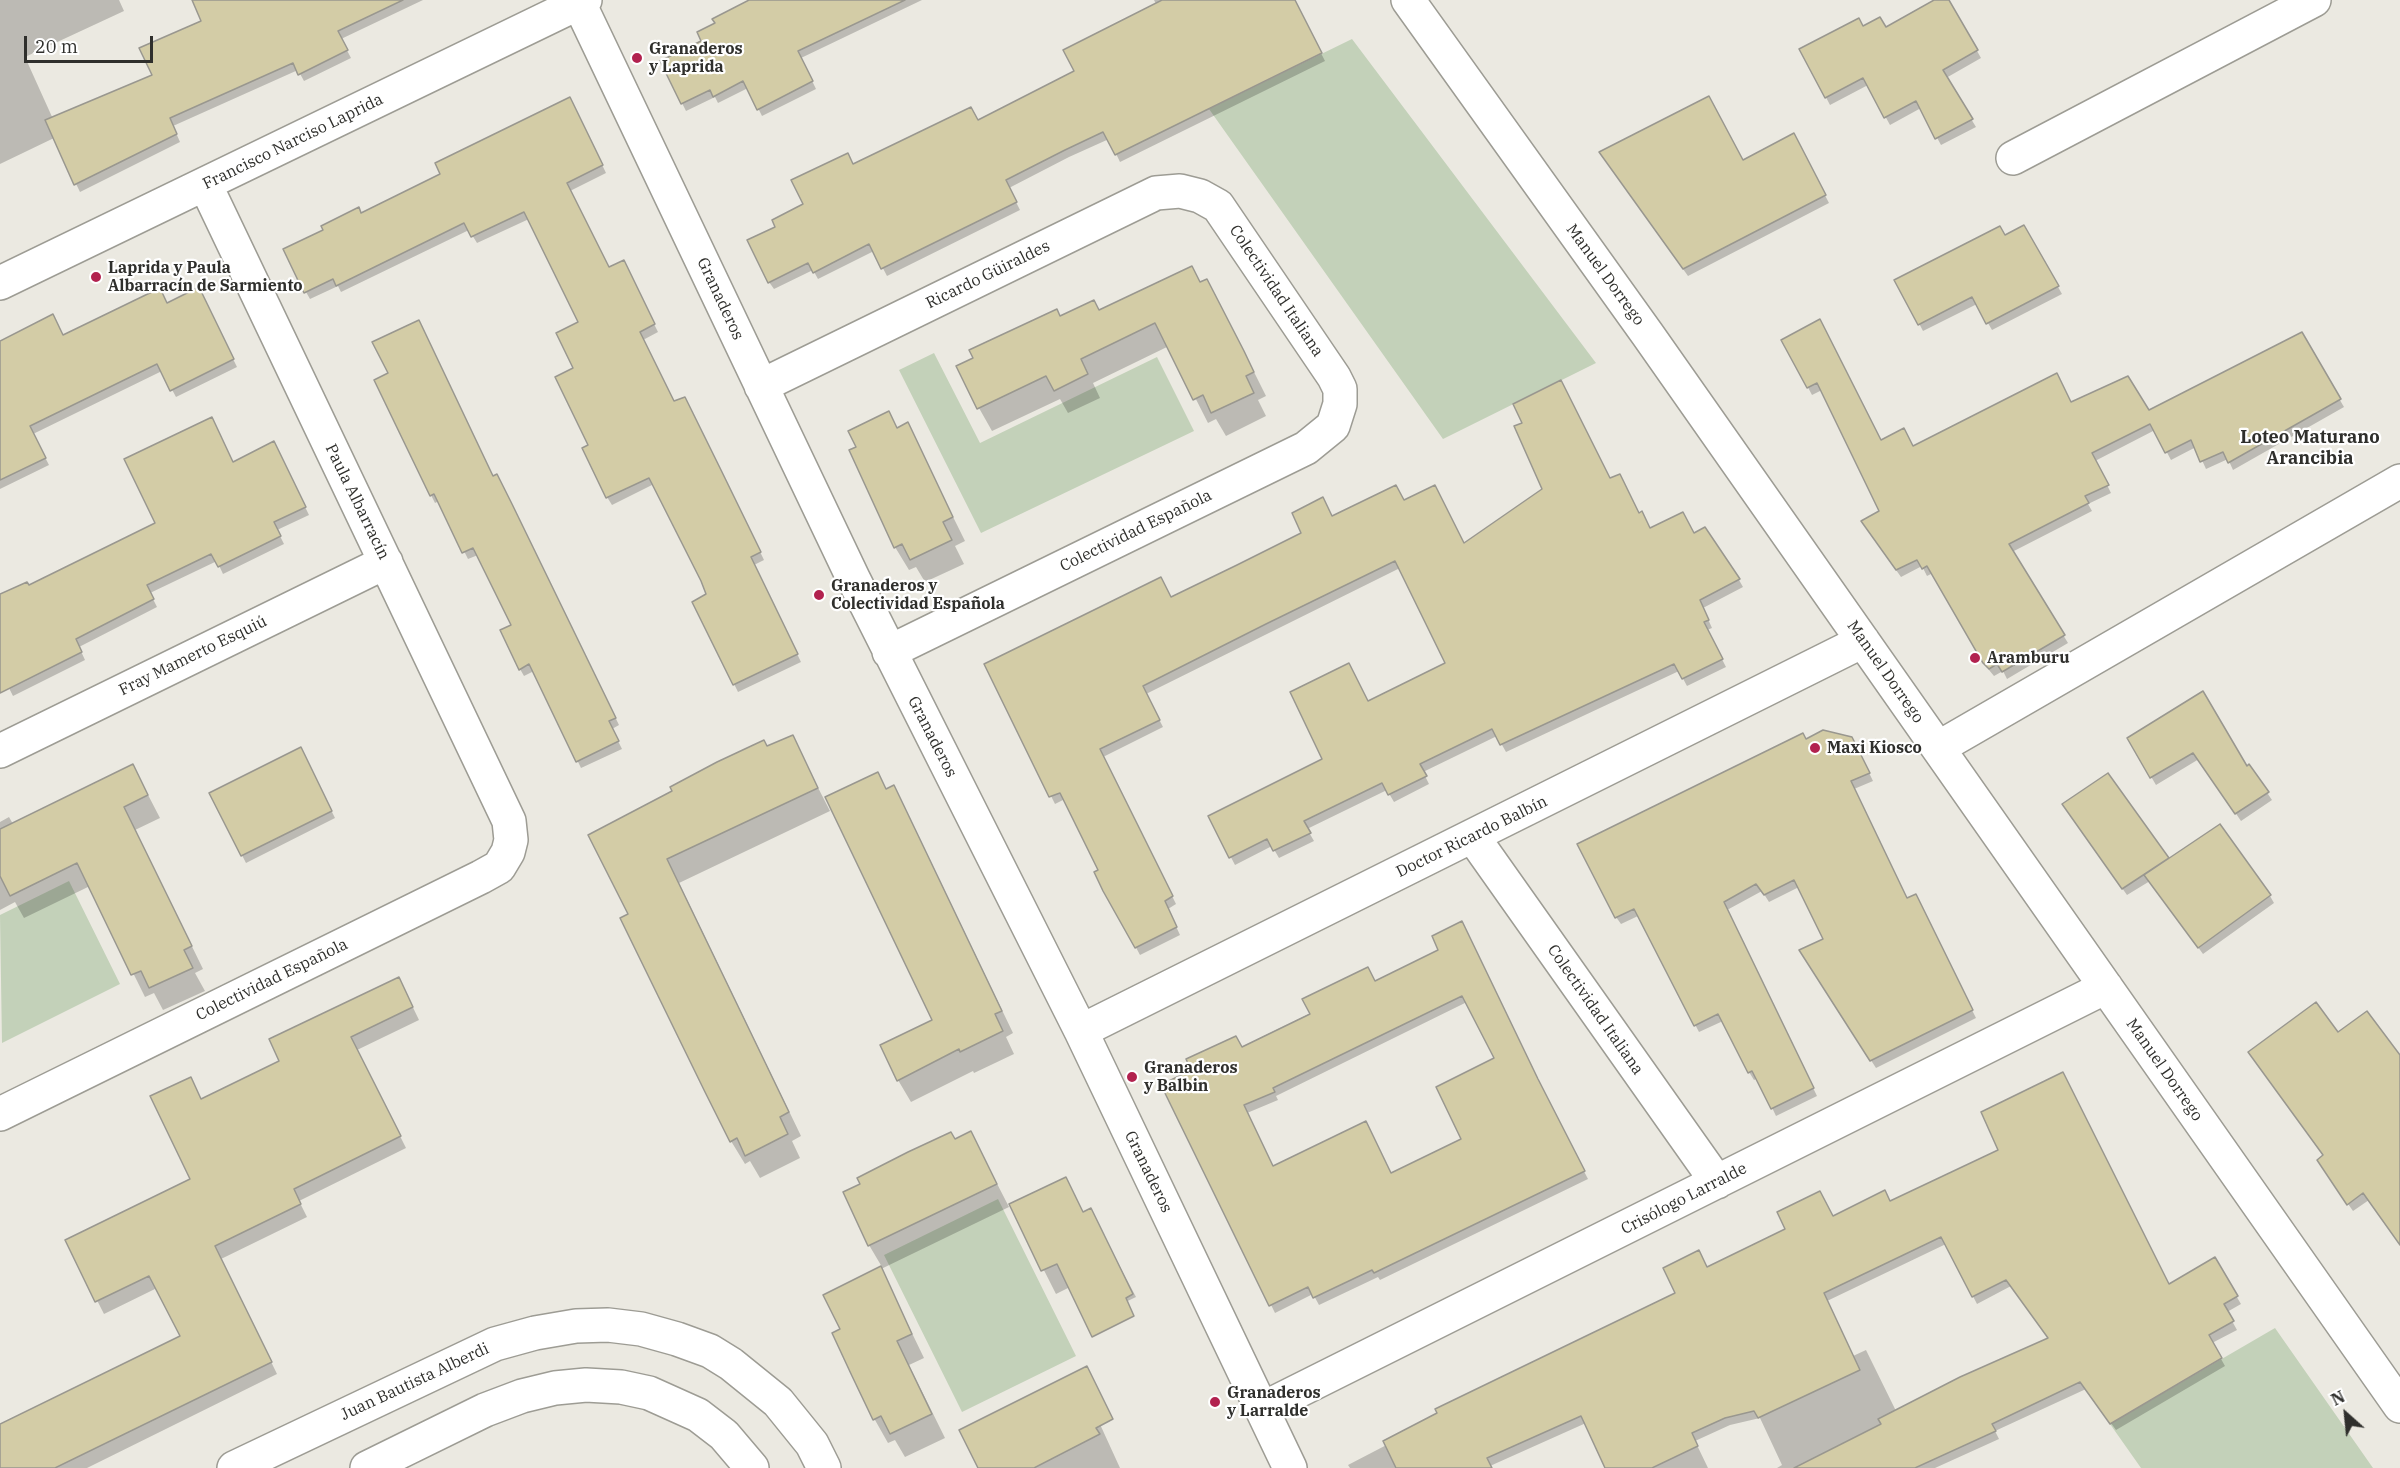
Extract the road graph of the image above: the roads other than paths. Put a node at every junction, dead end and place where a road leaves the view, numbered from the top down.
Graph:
1 (1408, 0) edge
2 (2314, 0) edge
3 (582, 2) edge
4 (2013, 158) dead end
5 (205, 184) junction
6 (1218, 206) joint
7 (0, 283) edge
8 (1334, 377) joint
9 (761, 386) junction
10 (2400, 480) edge
11 (386, 562) junction
12 (1863, 641) junction
13 (889, 652) junction
14 (1938, 748) junction
15 (0, 751) edge
16 (509, 821) joint
17 (1473, 837) junction
18 (2106, 987) junction
19 (1081, 1031) junction
20 (0, 1114) edge
21 (1717, 1182) junction
22 (2400, 1406) edge
23 (1262, 1409) junction
24 (234, 1468) edge
25 (367, 1468) edge
26 (752, 1468) edge
27 (824, 1468) edge
28 (1290, 1468) edge

1 - 12 street, Manuel Dorrego
2 - 4 street
3 - 5 street, Francisco Narciso Laprida
3 - 9 street, Granaderos
5 - 7 street, Francisco Narciso Laprida
5 - 11 street, Paula Albarracín
6 - 8 street, Colectividad Italiana
6 - 9 street, Ricardo Güiraldes
8 - 13 street, Colectividad Española
9 - 13 street, Granaderos
10 - 14 street
11 - 15 street, Fray Mamerto Esquiú
11 - 16 street, Paula Albarracín
12 - 14 street, Manuel Dorrego
12 - 17 street, Doctor Ricardo Balbín
13 - 19 street, Granaderos
14 - 18 street, Manuel Dorrego
16 - 20 street, Colectividad Española
17 - 19 street, Doctor Ricardo Balbín
17 - 21 street, Colectividad Italiana
18 - 21 street, Crisólogo Larralde
18 - 22 street, Manuel Dorrego
19 - 23 street, Granaderos
21 - 23 street, Crisólogo Larralde
23 - 28 street, Granaderos
24 - 27 street, Juan Bautista Alberdi
25 - 26 street

